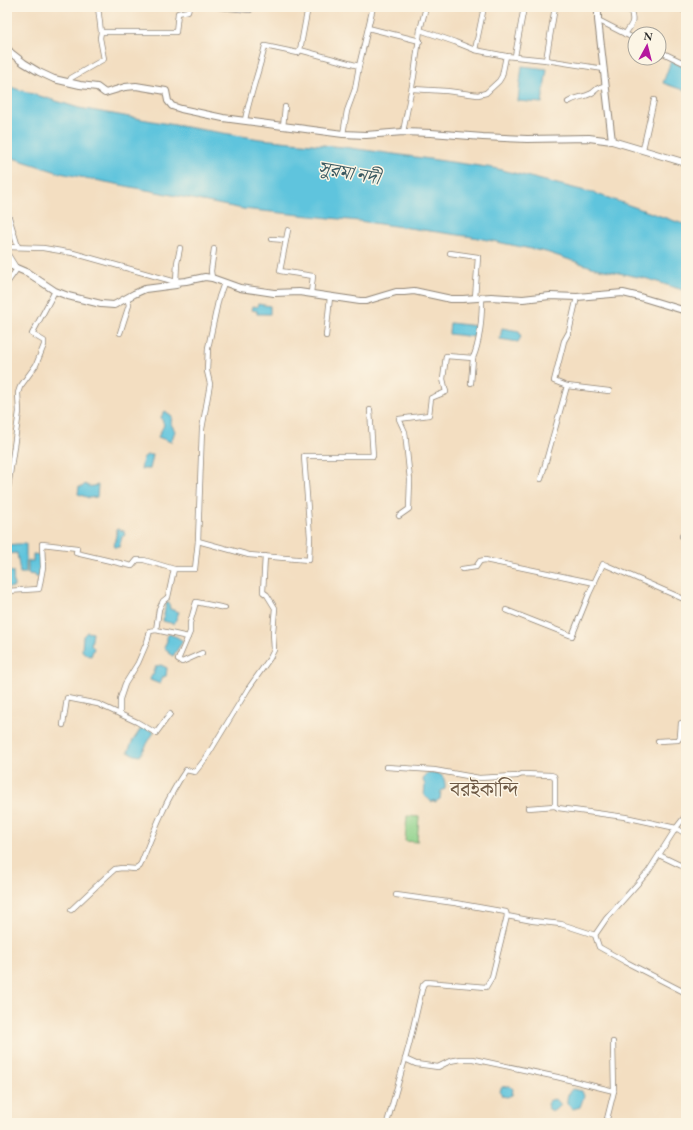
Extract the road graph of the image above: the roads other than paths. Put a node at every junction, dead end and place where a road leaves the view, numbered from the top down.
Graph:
1 (98, 7) edge
2 (189, 7) edge
3 (218, 7) edge
4 (250, 7) edge
5 (308, 7) edge
6 (373, 7) edge
7 (426, 7) edge
8 (484, 7) edge
9 (524, 7) edge
10 (555, 7) edge
11 (598, 7) edge
12 (630, 7) edge
13 (676, 7) edge
14 (686, 11) edge
15 (598, 20) junction
16 (368, 28) junction
17 (420, 30) junction
18 (101, 32) junction
19 (625, 34) joint
20 (420, 42) junction
21 (7, 48) edge
22 (300, 50) junction
23 (475, 50) junction
24 (667, 55) edge
25 (506, 56) junction
26 (515, 56) junction
27 (546, 60) junction
28 (686, 64) edge
29 (359, 66) junction
30 (604, 69) junction
31 (69, 82) junction
32 (606, 86) junction
33 (412, 88) junction
34 (654, 100) dead end
35 (568, 102) dead end
36 (285, 107) dead end
37 (245, 120) junction
38 (283, 127) junction
39 (403, 132) junction
40 (343, 134) junction
41 (612, 141) junction
42 (643, 150) junction
43 (686, 163) edge
44 (7, 211) edge
45 (288, 230) dead end
46 (272, 239) dead end
47 (286, 240) junction
48 (7, 247) edge
49 (18, 247) junction
50 (180, 248) dead end
51 (214, 249) dead end
52 (7, 253) edge
53 (450, 253) dead end
54 (7, 264) edge
55 (18, 269) junction
56 (212, 278) junction
57 (7, 282) edge
58 (176, 282) junction
59 (224, 283) junction
60 (55, 291) junction
61 (311, 293) junction
62 (577, 296) junction
63 (330, 297) junction
64 (127, 298) junction
65 (479, 298) junction
66 (686, 311) edge
67 (120, 333) dead end
68 (326, 336) dead end
69 (473, 358) junction
70 (471, 383) dead end
71 (567, 386) junction
72 (609, 391) dead end
73 (370, 410) dead end
74 (541, 479) dead end
75 (7, 488) edge
76 (399, 516) dead end
77 (198, 542) junction
78 (265, 556) junction
79 (174, 569) junction
80 (462, 569) dead end
81 (595, 583) junction
82 (7, 591) edge
83 (686, 600) edge
84 (225, 608) dead end
85 (506, 610) dead end
86 (156, 630) junction
87 (188, 637) junction
88 (202, 653) dead end
89 (120, 714) junction
90 (170, 714) dead end
91 (686, 722) edge
92 (63, 725) dead end
93 (658, 741) dead end
94 (386, 767) dead end
95 (555, 806) junction
96 (528, 808) dead end
97 (686, 815) edge
98 (676, 828) junction
99 (686, 834) edge
100 (659, 855) junction
101 (686, 868) edge
102 (396, 895) dead end
103 (71, 910) dead end
104 (507, 916) junction
105 (595, 935) junction
106 (686, 993) edge
107 (613, 1042) dead end
108 (405, 1059) junction
109 (614, 1092) junction
110 (387, 1123) edge
111 (606, 1123) edge

1 - 18 street
2 - 18 street
3 - 4 street
5 - 22 street
6 - 16 street
7 - 17 street
8 - 23 street
9 - 26 street
10 - 27 street
11 - 15 street
12 - 19 street
13 - 14 street
15 - 19 street
15 - 30 street
16 - 20 street
16 - 29 street
17 - 20 street
17 - 23 street
18 - 31 street
20 - 33 street
21 - 31 street
22 - 29 street
22 - 37 street
23 - 25 street
24 - 28 street
25 - 26 street
25 - 33 street
26 - 27 street
27 - 30 street
29 - 40 street
30 - 32 street
31 - 37 street
32 - 35 street
32 - 41 street
33 - 39 street
34 - 42 street
36 - 38 street
37 - 38 street
38 - 40 street
39 - 40 street
39 - 41 street
41 - 42 street
42 - 43 street
44 - 49 street
45 - 47 street
46 - 47 street
47 - 61 street
48 - 49 street
49 - 58 street
50 - 58 street
51 - 56 street
52 - 55 street
53 - 65 street
54 - 55 street
55 - 57 street
55 - 60 street
56 - 58 street
56 - 59 street
58 - 64 street
59 - 61 street
59 - 77 street
60 - 64 street
60 - 75 street
61 - 63 street
62 - 65 street
62 - 66 street
62 - 71 street
63 - 65 street
63 - 68 street
64 - 67 street
65 - 69 street
69 - 70 street
69 - 76 street
71 - 72 street
71 - 74 street
73 - 78 street
77 - 78 street
77 - 79 street
78 - 103 street
79 - 82 street
79 - 86 street
80 - 81 street
81 - 83 street
81 - 85 street
84 - 87 street
86 - 87 street
86 - 89 street
87 - 88 street
89 - 90 street
89 - 92 street
91 - 93 street
94 - 95 street
95 - 96 street
95 - 98 street
97 - 98 street
98 - 99 street
98 - 100 street
100 - 101 street
100 - 105 street
102 - 104 street
104 - 105 street
104 - 108 street
105 - 106 street
107 - 109 street
108 - 109 street
108 - 110 street
109 - 111 street

